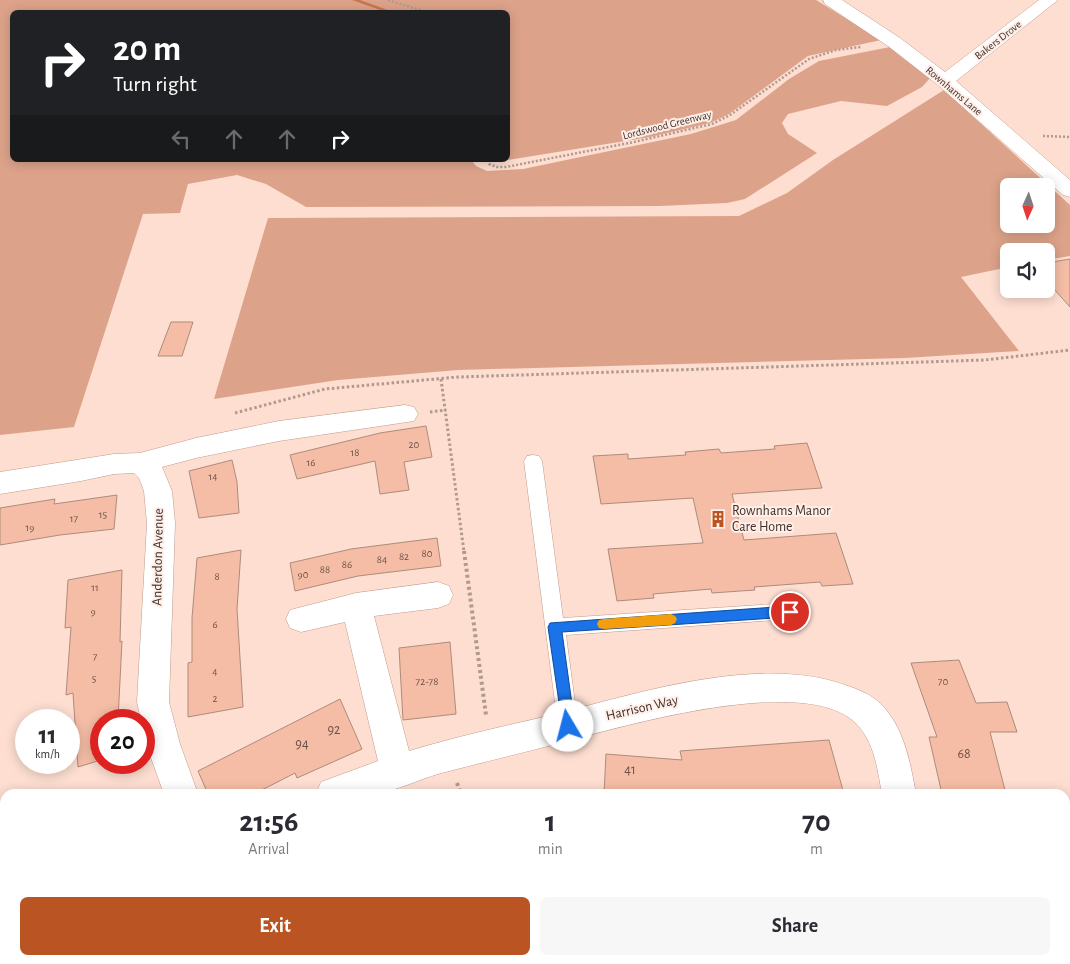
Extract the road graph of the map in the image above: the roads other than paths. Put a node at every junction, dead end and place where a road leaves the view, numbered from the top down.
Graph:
1 (831, 0) edge
2 (1050, 0) edge
3 (945, 81) junction
4 (1070, 191) edge
5 (405, 414) dead end
6 (533, 461) dead end
7 (140, 463) junction
8 (0, 483) edge
9 (438, 595) dead end
10 (356, 606) junction
11 (790, 612) dead end
12 (302, 619) dead end
13 (555, 627) junction
14 (568, 726) junction
15 (397, 771) junction
16 (180, 789) edge
17 (345, 789) edge
18 (898, 789) edge

1 - 3 street, Rownhams Lane
2 - 3 street, Bakers Drove
3 - 4 street, Rownhams Lane
5 - 7 street
6 - 13 lane
7 - 8 street
7 - 16 street, Anderdon Avenue
9 - 10 street
10 - 12 street
10 - 15 street
11 - 13 lane
13 - 14 lane
14 - 15 street, Harrison Way
14 - 18 street, Harrison Way
15 - 17 street, Harrison Way

